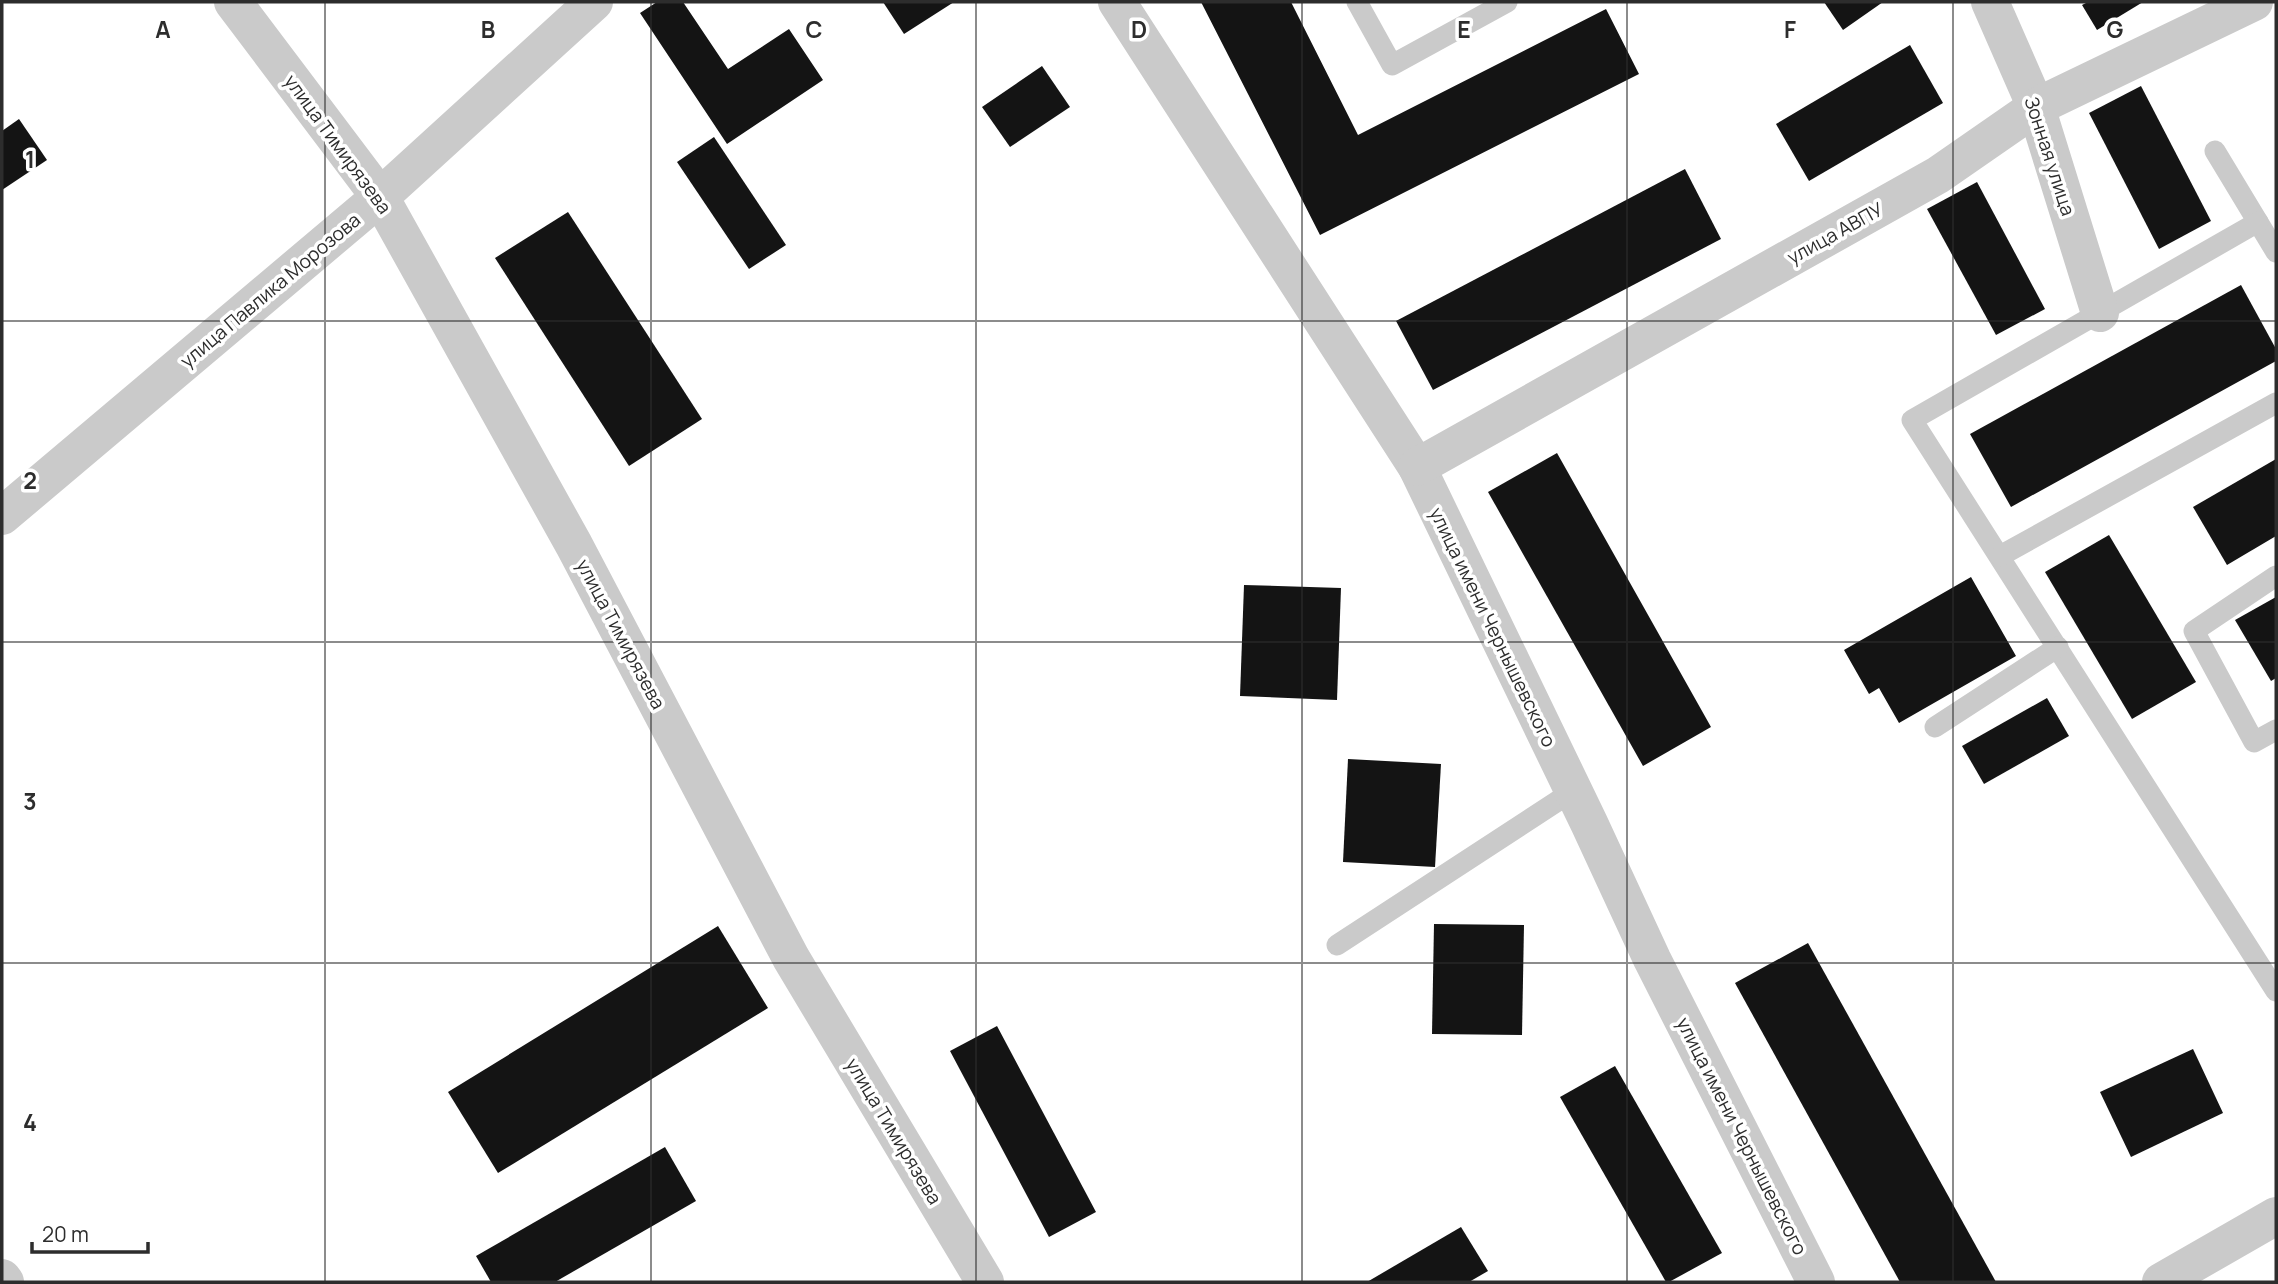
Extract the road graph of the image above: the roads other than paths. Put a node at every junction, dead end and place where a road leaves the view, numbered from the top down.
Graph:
1 (233, 2) edge
2 (594, 2) edge
3 (1117, 2) edge
4 (1357, 2) edge
5 (1507, 2) edge
6 (1990, 2) edge
7 (2254, 2) edge
8 (2036, 107) junction
9 (2215, 151) dead end
10 (380, 197) junction
11 (2258, 222) junction
12 (2276, 252) edge
13 (2100, 313) junction
14 (2276, 403) edge
15 (1416, 467) junction
16 (2, 516) edge
17 (2000, 556) junction
18 (2276, 576) edge
19 (2058, 647) junction
20 (1935, 727) dead end
21 (2276, 730) edge
22 (1573, 791) junction
23 (1337, 945) dead end
24 (2276, 991) edge
25 (2276, 1216) edge
26 (2, 1278) edge
27 (5, 1282) edge
28 (985, 1282) edge
29 (1816, 1282) edge
30 (2161, 1282) edge

1 - 10 street, улица Тимирязева
2 - 10 street, улица Павлика Морозова
3 - 15 street, улица имени Чернышевского
4 - 5 lane
6 - 8 street, Зонная улица
7 - 8 street, улица АВПУ
8 - 13 street, Зонная улица
8 - 15 street, улица АВПУ
9 - 11 lane
10 - 16 street, улица Павлика Морозова
10 - 28 street, улица Тимирязева
11 - 12 lane
11 - 13 lane
13 - 17 lane
14 - 17 lane
15 - 22 street, улица имени Чернышевского
17 - 19 lane
18 - 21 lane
19 - 20 lane
19 - 24 lane
22 - 23 lane
22 - 29 street, улица имени Чернышевского
25 - 30 street
26 - 27 street

